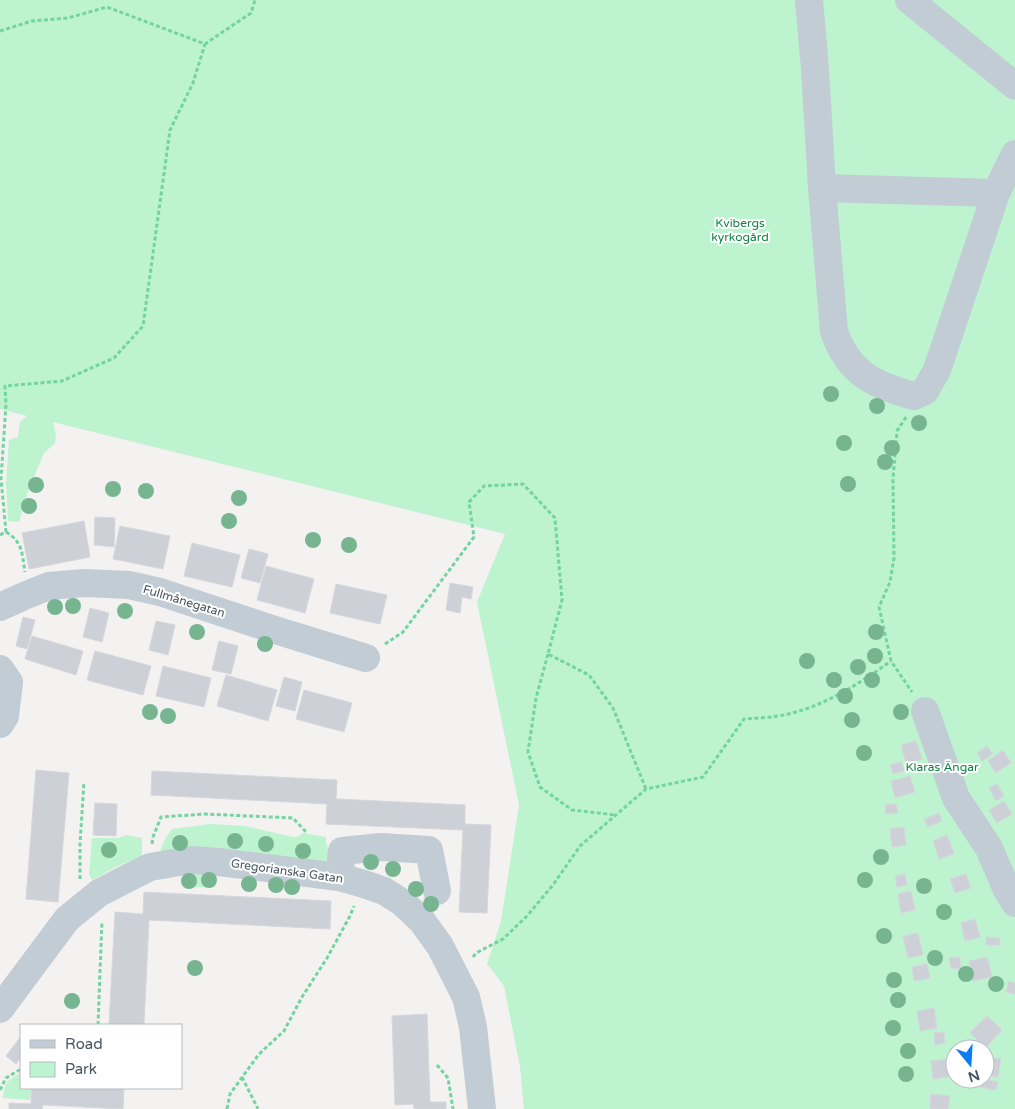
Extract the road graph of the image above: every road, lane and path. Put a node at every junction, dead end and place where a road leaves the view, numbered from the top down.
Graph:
1 (255, 0) edge
2 (809, 0) edge
3 (909, 0) edge
4 (0, 31) edge
5 (205, 44) junction
6 (1015, 86) edge
7 (1015, 154) edge
8 (822, 188) junction
9 (996, 193) junction
10 (914, 396) junction
11 (1, 452) edge
12 (6, 532) junction
13 (0, 535) edge
14 (30, 593) junction
15 (0, 607) edge
16 (548, 654) junction
17 (366, 658) joint
18 (891, 661) junction
19 (0, 669) edge
20 (925, 712) joint
21 (0, 724) edge
22 (84, 782) dead end
23 (646, 789) junction
24 (616, 815) junction
25 (306, 832) dead end
26 (150, 867) junction
27 (351, 880) junction
28 (437, 890) dead end
29 (93, 898) junction
30 (1015, 903) edge
31 (456, 975) junction
32 (0, 1009) edge
33 (98, 1024) edge
34 (437, 1065) dead end
35 (20, 1070) edge
36 (242, 1077) junction
37 (0, 1090) edge
38 (227, 1109) edge
39 (258, 1109) edge
40 (453, 1109) edge
41 (482, 1109) edge

1 - 5 path
2 - 8 street
3 - 6 street
4 - 5 path
5 - 11 path
7 - 9 street
8 - 9 street
8 - 10 street
9 - 10 street
10 - 18 path
11 - 12 path
12 - 13 path
12 - 14 path
14 - 15 street, Fullmånegatan
14 - 17 street, Fullmånegatan
16 - 17 path
16 - 23 path
16 - 24 path
18 - 20 path
18 - 23 path
19 - 21 street
20 - 30 street
22 - 29 path
23 - 24 path
24 - 31 path
25 - 26 path
26 - 27 street, Gregorianska Gatan
26 - 29 street, Gregorianska Gatan
27 - 28 street
27 - 31 street, Gregorianska Gatan
27 - 36 path
29 - 32 street, Gregorianska Gatan
29 - 33 path
31 - 41 street, Gregorianska Gatan
34 - 40 path
35 - 37 path
36 - 38 path
36 - 39 path

